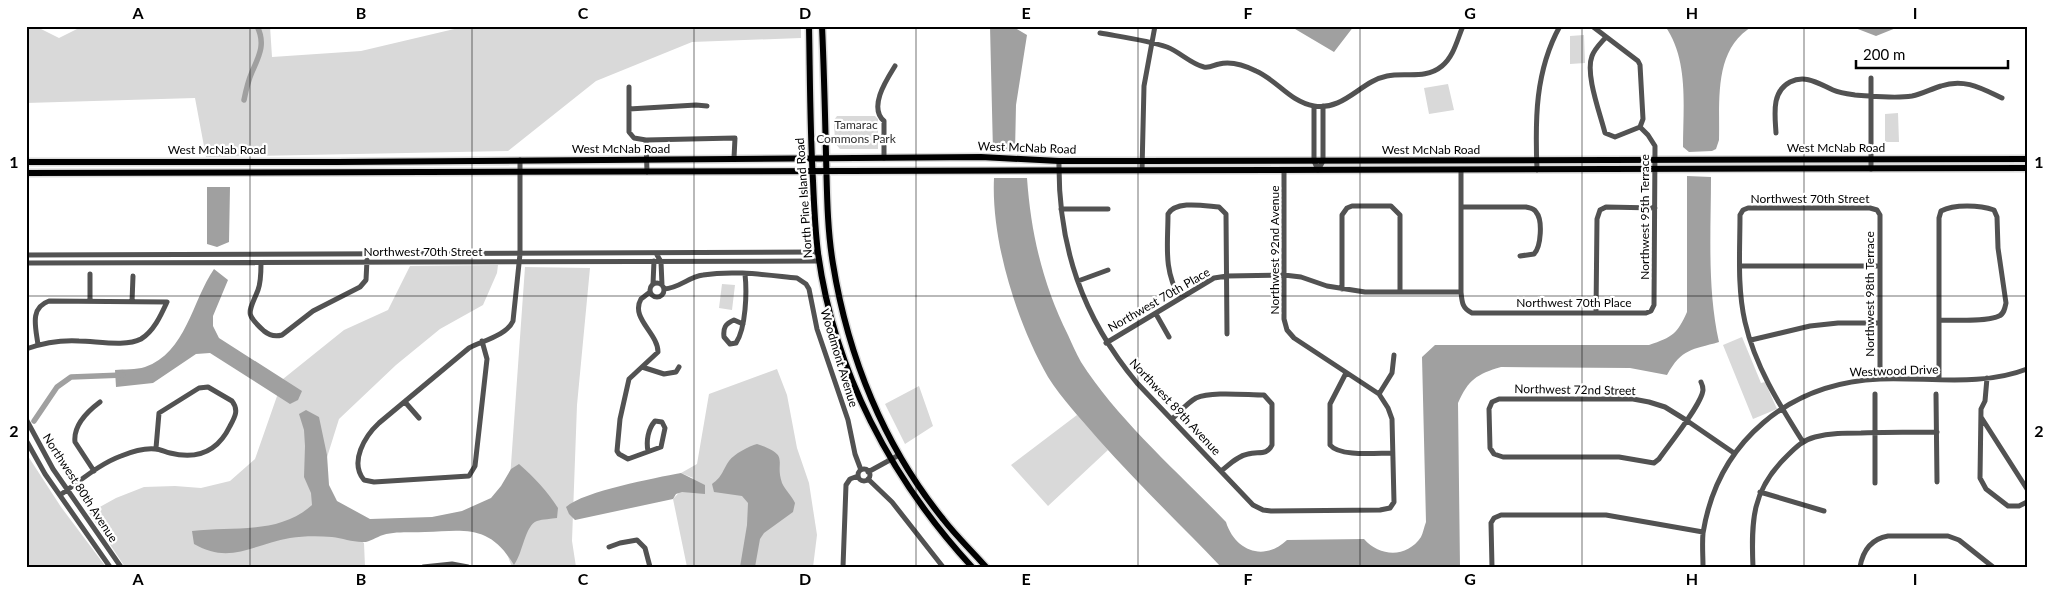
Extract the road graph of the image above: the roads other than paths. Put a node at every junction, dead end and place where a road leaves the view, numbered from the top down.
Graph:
1 (809, 26) edge
2 (822, 26) edge
3 (1155, 26) edge
4 (1463, 26) edge
5 (1560, 26) edge
6 (1592, 26) edge
7 (1100, 32) dead end
8 (1606, 37) junction
9 (1151, 43) junction
10 (895, 66) dead end
11 (1871, 78) dead end
12 (629, 87) dead end
13 (1871, 96) junction
14 (2002, 98) dead end
15 (707, 106) dead end
16 (1314, 106) junction
17 (1324, 106) junction
18 (629, 109) junction
19 (1640, 128) junction
20 (1776, 133) dead end
21 (646, 140) junction
22 (826, 157) junction
23 (734, 158) junction
24 (812, 158) junction
25 (884, 158) junction
26 (2027, 159) edge
27 (520, 160) junction
28 (647, 160) junction
29 (1654, 160) junction
30 (1870, 160) junction
31 (1059, 161) junction
32 (1142, 161) junction
33 (1314, 161) junction
34 (1323, 161) junction
35 (1537, 161) junction
36 (26, 162) edge
37 (2027, 168) edge
38 (1654, 169) junction
39 (1870, 169) junction
40 (1059, 170) junction
41 (1142, 170) junction
42 (1284, 170) junction
43 (1318, 170) junction
44 (1461, 170) junction
45 (1537, 170) junction
46 (520, 172) junction
47 (647, 172) junction
48 (812, 172) junction
49 (826, 172) junction
50 (26, 174) edge
51 (1462, 207) junction
52 (1654, 208) junction
53 (1061, 209) junction
54 (1108, 209) dead end
55 (1877, 210) joint
56 (818, 252) junction
57 (603, 253) junction
58 (656, 253) junction
59 (742, 253) junction
60 (776, 253) junction
61 (367, 254) junction
62 (520, 254) junction
63 (26, 255) edge
64 (1520, 256) dead end
65 (519, 261) junction
66 (742, 261) junction
67 (776, 261) junction
68 (819, 261) junction
69 (367, 262) junction
70 (603, 262) junction
71 (654, 262) junction
72 (660, 262) junction
73 (26, 263) edge
74 (261, 263) junction
75 (1740, 266) junction
76 (1880, 266) junction
77 (1108, 270) dead end
78 (90, 274) dead end
79 (745, 274) junction
80 (1284, 275) junction
81 (133, 276) dead end
82 (1227, 276) junction
83 (1078, 281) junction
84 (654, 284) junction
85 (663, 287) junction
86 (1342, 289) junction
87 (650, 292) junction
88 (1400, 292) junction
89 (1461, 292) junction
90 (1180, 298) junction
91 (90, 301) junction
92 (132, 302) junction
93 (1651, 311) joint
94 (1156, 314) junction
95 (1596, 314) junction
96 (1939, 320) junction
97 (1880, 323) junction
98 (742, 324) junction
99 (1227, 334) dead end
100 (1169, 337) dead end
101 (1751, 340) junction
102 (482, 341) junction
103 (1106, 343) junction
104 (38, 345) junction
105 (26, 349) edge
106 (1394, 355) dead end
107 (642, 367) junction
108 (679, 367) dead end
109 (2027, 369) edge
110 (1346, 373) junction
111 (1987, 378) junction
112 (1880, 379) junction
113 (1938, 379) junction
114 (1701, 382) dead end
115 (1379, 394) junction
116 (1875, 394) dead end
117 (1936, 394) dead end
118 (100, 402) dead end
119 (405, 402) junction
120 (1782, 409) junction
121 (1981, 416) junction
122 (419, 418) dead end
123 (26, 419) edge
124 (1172, 419) junction
125 (1686, 420) junction
126 (1937, 432) junction
127 (1875, 433) junction
128 (26, 440) edge
129 (1803, 442) junction
130 (156, 448) junction
131 (648, 451) junction
132 (1392, 452) junction
133 (1734, 453) junction
134 (899, 454) junction
135 (890, 460) junction
136 (861, 470) junction
137 (94, 471) junction
138 (1220, 471) junction
139 (868, 472) junction
140 (858, 476) junction
141 (868, 479) junction
142 (1875, 482) dead end
143 (1937, 482) dead end
144 (2027, 489) edge
145 (67, 490) junction
146 (1760, 492) junction
147 (60, 495) junction
148 (2027, 502) edge
149 (1824, 511) dead end
150 (1703, 532) junction
151 (609, 547) dead end
152 (467, 566) edge
153 (110, 567) edge
154 (121, 567) edge
155 (423, 567) edge
156 (650, 567) edge
157 (843, 567) edge
158 (943, 567) edge
159 (972, 567) edge
160 (986, 567) edge
161 (1492, 567) edge
162 (1703, 567) edge
163 (1753, 567) edge
164 (1860, 567) edge
165 (1993, 567) edge

1 - 24 main road, North Pine Island Road
2 - 22 main road, North Pine Island Road
3 - 9 street
4 - 17 street
5 - 35 street
6 - 8 street
7 - 9 street
8 - 19 street
8 - 19 street
9 - 16 street
9 - 32 street
10 - 25 street
11 - 13 street
12 - 18 street
13 - 14 street
13 - 20 street
13 - 30 street
15 - 18 street
16 - 17 street
16 - 33 street
17 - 34 street
18 - 21 street
19 - 29 street, Northwest 95th Terrace
21 - 23 street
21 - 28 street
22 - 24 main road, West McNab Road
22 - 25 main road, West McNab Road
22 - 49 main road, North Pine Island Road
23 - 24 main road, West McNab Road
23 - 28 main road, West McNab Road
24 - 48 main road, North Pine Island Road
25 - 31 main road, West McNab Road
26 - 30 main road, West McNab Road
27 - 28 main road, West McNab Road
27 - 36 main road, West McNab Road
27 - 46 street
28 - 47 street
29 - 30 main road, West McNab Road
29 - 35 main road, West McNab Road
29 - 38 street, Northwest 95th Terrace
30 - 39 street
31 - 32 main road, West McNab Road
31 - 40 street, Northwest 89th Avenue
32 - 33 main road, West McNab Road
32 - 41 street
33 - 34 main road, West McNab Road
33 - 43 street
34 - 35 main road, West McNab Road
34 - 43 street
35 - 45 street
37 - 39 main road, West McNab Road
38 - 39 main road, West McNab Road
38 - 45 main road, West McNab Road
38 - 52 street, Northwest 95th Terrace
40 - 41 main road, West McNab Road
40 - 49 main road, West McNab Road
40 - 53 street, Northwest 89th Avenue
41 - 42 main road, West McNab Road
42 - 43 main road, West McNab Road
42 - 80 street, Northwest 92nd Avenue
43 - 44 main road, West McNab Road
44 - 45 main road, West McNab Road
44 - 51 street
46 - 47 main road, West McNab Road
46 - 50 main road, West McNab Road
46 - 62 street
47 - 48 main road, West McNab Road
48 - 49 main road, West McNab Road
48 - 56 main road, North Pine Island Road
49 - 134 main road, North Pine Island Road
51 - 64 street
51 - 89 street
52 - 93 street, Northwest 95th Terrace
52 - 95 street
53 - 54 street
53 - 83 street, Northwest 89th Avenue
55 - 75 street, Northwest 70th Street
55 - 76 street, Northwest 98th Terrace
56 - 60 street, Northwest 70th Street
56 - 68 main road, North Pine Island Road
57 - 58 street, Northwest 70th Street
57 - 62 street, Northwest 70th Street
57 - 70 street
58 - 59 street, Northwest 70th Street
58 - 71 street
58 - 72 street
59 - 60 street, Northwest 70th Street
59 - 66 street
60 - 67 street
61 - 62 street, Northwest 70th Street
61 - 63 street, Northwest 70th Street
61 - 69 street
62 - 65 street
65 - 69 street, Northwest 70th Street
65 - 70 street, Northwest 70th Street
65 - 102 street
66 - 67 street, Northwest 70th Street
66 - 72 street, Northwest 70th Street
67 - 68 street, Northwest 70th Street
68 - 135 main road, North Pine Island Road
69 - 74 street, Northwest 70th Street
69 - 74 street
70 - 71 street, Northwest 70th Street
71 - 72 street, Northwest 70th Street
71 - 84 street
72 - 85 street
73 - 74 street, Northwest 70th Street
75 - 76 street
75 - 101 street
76 - 97 street, Northwest 98th Terrace
77 - 83 street
78 - 91 street
79 - 85 street, Woodmont Avenue
79 - 98 street
79 - 136 street, Woodmont Avenue
80 - 82 street, Northwest 70th Place
80 - 86 street, Northwest 70th Place
80 - 110 street, Northwest 92nd Avenue
81 - 92 street
82 - 90 street, Northwest 70th Place
82 - 90 street
82 - 99 street
83 - 103 street, Northwest 89th Avenue
84 - 85 street
84 - 87 street
85 - 87 street
86 - 88 street, Northwest 70th Place
86 - 88 street
87 - 107 street
88 - 89 street, Northwest 70th Place
89 - 95 street, Northwest 70th Place
90 - 94 street, Northwest 70th Place
91 - 92 street
91 - 104 street
92 - 104 street
93 - 95 street, Northwest 70th Place
94 - 100 street
94 - 103 street, Northwest 70th Place
96 - 96 street
96 - 113 street
97 - 101 street
97 - 112 street, Northwest 98th Terrace
98 - 98 street
101 - 120 street
102 - 119 street
102 - 119 street
103 - 124 street, Northwest 89th Avenue
104 - 105 street
106 - 115 street
107 - 108 street
107 - 131 street
109 - 111 street, Westwood Drive
110 - 115 street
110 - 132 street
111 - 113 street, Westwood Drive
111 - 121 street
112 - 113 street, Westwood Drive
112 - 120 street, Westwood Drive
114 - 125 street
115 - 132 street
116 - 127 street
117 - 126 street
118 - 137 street
119 - 122 street
120 - 129 street
120 - 133 street, Westwood Drive
121 - 144 street
121 - 148 street
123 - 145 street, Northwest 80th Avenue
124 - 138 street, Northwest 89th Avenue
124 - 138 street
125 - 125 street, Northwest 72nd Street
125 - 133 street, Northwest 72nd Street
126 - 127 street
126 - 143 street
127 - 129 street
127 - 142 street
128 - 147 street, Northwest 80th Avenue
129 - 146 street
130 - 130 street
130 - 137 street
131 - 131 street
132 - 138 street, Northwest 89th Avenue
133 - 150 street, Westwood Drive
134 - 135 street
134 - 160 main road, North Pine Island Road
135 - 139 street
135 - 159 main road, North Pine Island Road
136 - 139 street
136 - 140 street
137 - 145 street
139 - 141 street
140 - 141 street
140 - 157 street
141 - 158 street
145 - 147 street
145 - 154 street, Northwest 80th Avenue
146 - 149 street
146 - 163 street
147 - 153 street, Northwest 80th Avenue
150 - 161 street
150 - 162 street, Westwood Drive
151 - 156 street
152 - 155 street
164 - 165 street

